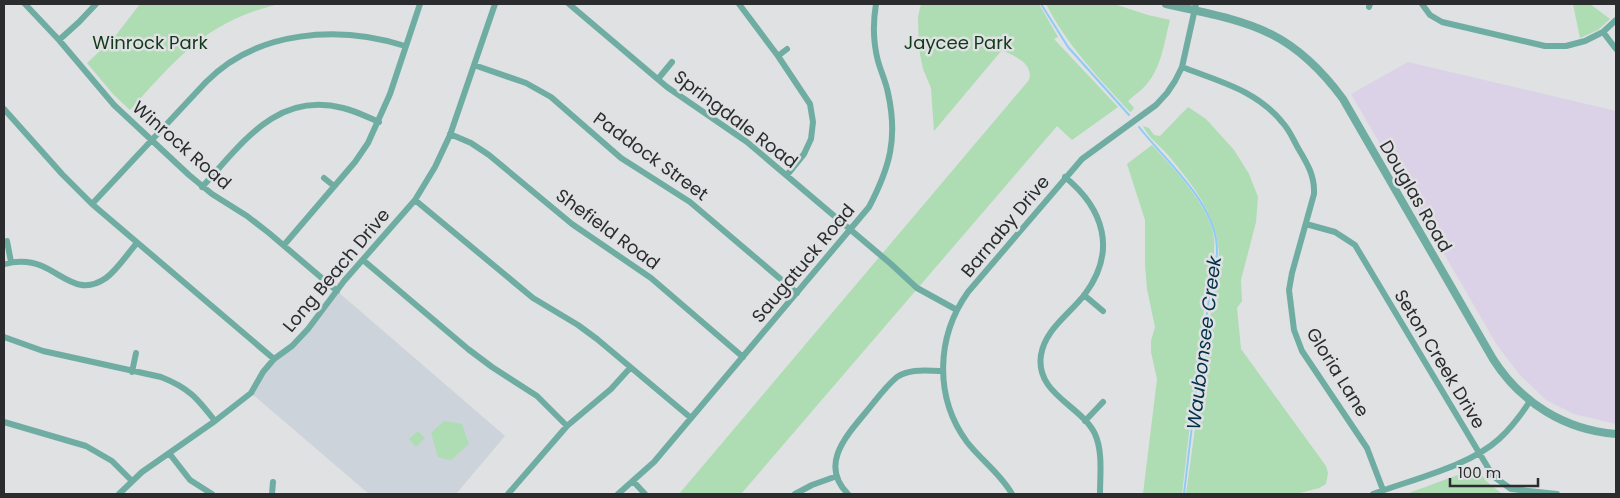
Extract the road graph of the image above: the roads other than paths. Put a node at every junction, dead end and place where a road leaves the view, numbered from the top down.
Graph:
1 (25, 4) edge
2 (96, 4) edge
3 (420, 4) edge
4 (495, 4) edge
5 (569, 4) edge
6 (739, 4) edge
7 (876, 4) edge
8 (1166, 4) edge
9 (1422, 4) edge
10 (1196, 7) edge
11 (1616, 20) edge
12 (1603, 32) junction
13 (59, 40) junction
14 (405, 46) junction
15 (788, 49) dead end
16 (1616, 50) edge
17 (778, 56) junction
18 (672, 62) dead end
19 (474, 65) junction
20 (1182, 67) junction
21 (658, 79) junction
22 (4, 109) edge
23 (379, 122) junction
24 (450, 134) junction
25 (151, 140) junction
26 (787, 175) junction
27 (1066, 177) junction
28 (324, 178) dead end
29 (334, 186) junction
30 (202, 187) junction
31 (415, 200) junction
32 (92, 204) junction
33 (1306, 224) junction
34 (851, 230) junction
35 (7, 241) dead end
36 (137, 243) junction
37 (284, 245) junction
38 (363, 260) junction
39 (7, 263) edge
40 (337, 292) junction
41 (797, 293) junction
42 (1084, 295) junction
43 (957, 310) junction
44 (1103, 311) dead end
45 (4, 337) edge
46 (136, 353) dead end
47 (743, 357) junction
48 (274, 359) junction
49 (630, 368) junction
50 (943, 371) junction
51 (132, 372) junction
52 (1530, 401) junction
53 (1104, 402) dead end
54 (691, 418) junction
55 (215, 421) junction
56 (1085, 421) junction
57 (4, 422) edge
58 (567, 426) junction
59 (1616, 434) edge
60 (169, 453) junction
61 (1478, 454) junction
62 (837, 476) junction
63 (132, 481) junction
64 (633, 481) junction
65 (273, 482) dead end
66 (1383, 490) junction
67 (1510, 492) edge
68 (119, 494) edge
69 (212, 494) edge
70 (272, 494) edge
71 (508, 494) edge
72 (618, 494) edge
73 (645, 494) edge
74 (795, 494) edge
75 (848, 494) edge
76 (1012, 494) edge
77 (1100, 494) edge
78 (1373, 494) edge
79 (1556, 494) edge

1 - 13 street, Winrock Road
2 - 13 street
3 - 14 street
4 - 19 street, Long Beach Drive
5 - 21 street, Springdale Road
6 - 17 street
7 - 34 street, Saugatuck Road
8 - 10 street, Douglas Road
9 - 12 street
10 - 20 street, Barnaby Drive
10 - 52 street, Douglas Road
11 - 12 street
12 - 16 street
13 - 25 street, Winrock Road
14 - 23 street
14 - 25 street
15 - 17 street
17 - 26 street
18 - 21 street
19 - 24 street, Long Beach Drive
19 - 41 street, Paddock Street
20 - 27 street, Barnaby Drive
20 - 33 street, Gloria Lane
21 - 26 street, Springdale Road
22 - 32 street
23 - 29 street
23 - 30 street
24 - 31 street, Long Beach Drive
24 - 47 street, Shefield Road
25 - 30 street, Winrock Road
25 - 32 street
26 - 34 street, Springdale Road
27 - 42 street
27 - 43 street, Barnaby Drive
28 - 29 street
29 - 37 street
30 - 37 street, Winrock Road
31 - 38 street, Long Beach Drive
31 - 49 street
32 - 36 street
33 - 61 street, Seton Creek Drive
33 - 66 street, Gloria Lane
34 - 41 street, Saugatuck Road
34 - 43 street, Springdale Road
35 - 39 street
36 - 39 street
36 - 48 street
37 - 40 street, Winrock Road
38 - 40 street, Long Beach Drive
38 - 58 street
40 - 48 street, Long Beach Drive
41 - 47 street, Saugatuck Road
42 - 44 street
42 - 56 street
43 - 50 street, Barnaby Drive
45 - 51 street
46 - 51 street
47 - 54 street, Saugatuck Road
48 - 55 street, Long Beach Drive
49 - 54 street
49 - 58 street
50 - 62 street
50 - 76 street, Barnaby Drive
51 - 55 street
52 - 59 street, Douglas Road
52 - 61 street
53 - 56 street
54 - 64 street, Saugatuck Road
55 - 60 street, Long Beach Drive
56 - 77 street
57 - 63 street
58 - 71 street
60 - 63 street, Long Beach Drive
60 - 69 street
61 - 66 street
61 - 67 street, Seton Creek Drive
62 - 74 street
62 - 75 street
63 - 68 street, Long Beach Drive
64 - 72 street, Saugatuck Road
64 - 73 street
65 - 70 street
66 - 78 street
67 - 79 street, Seton Creek Drive

